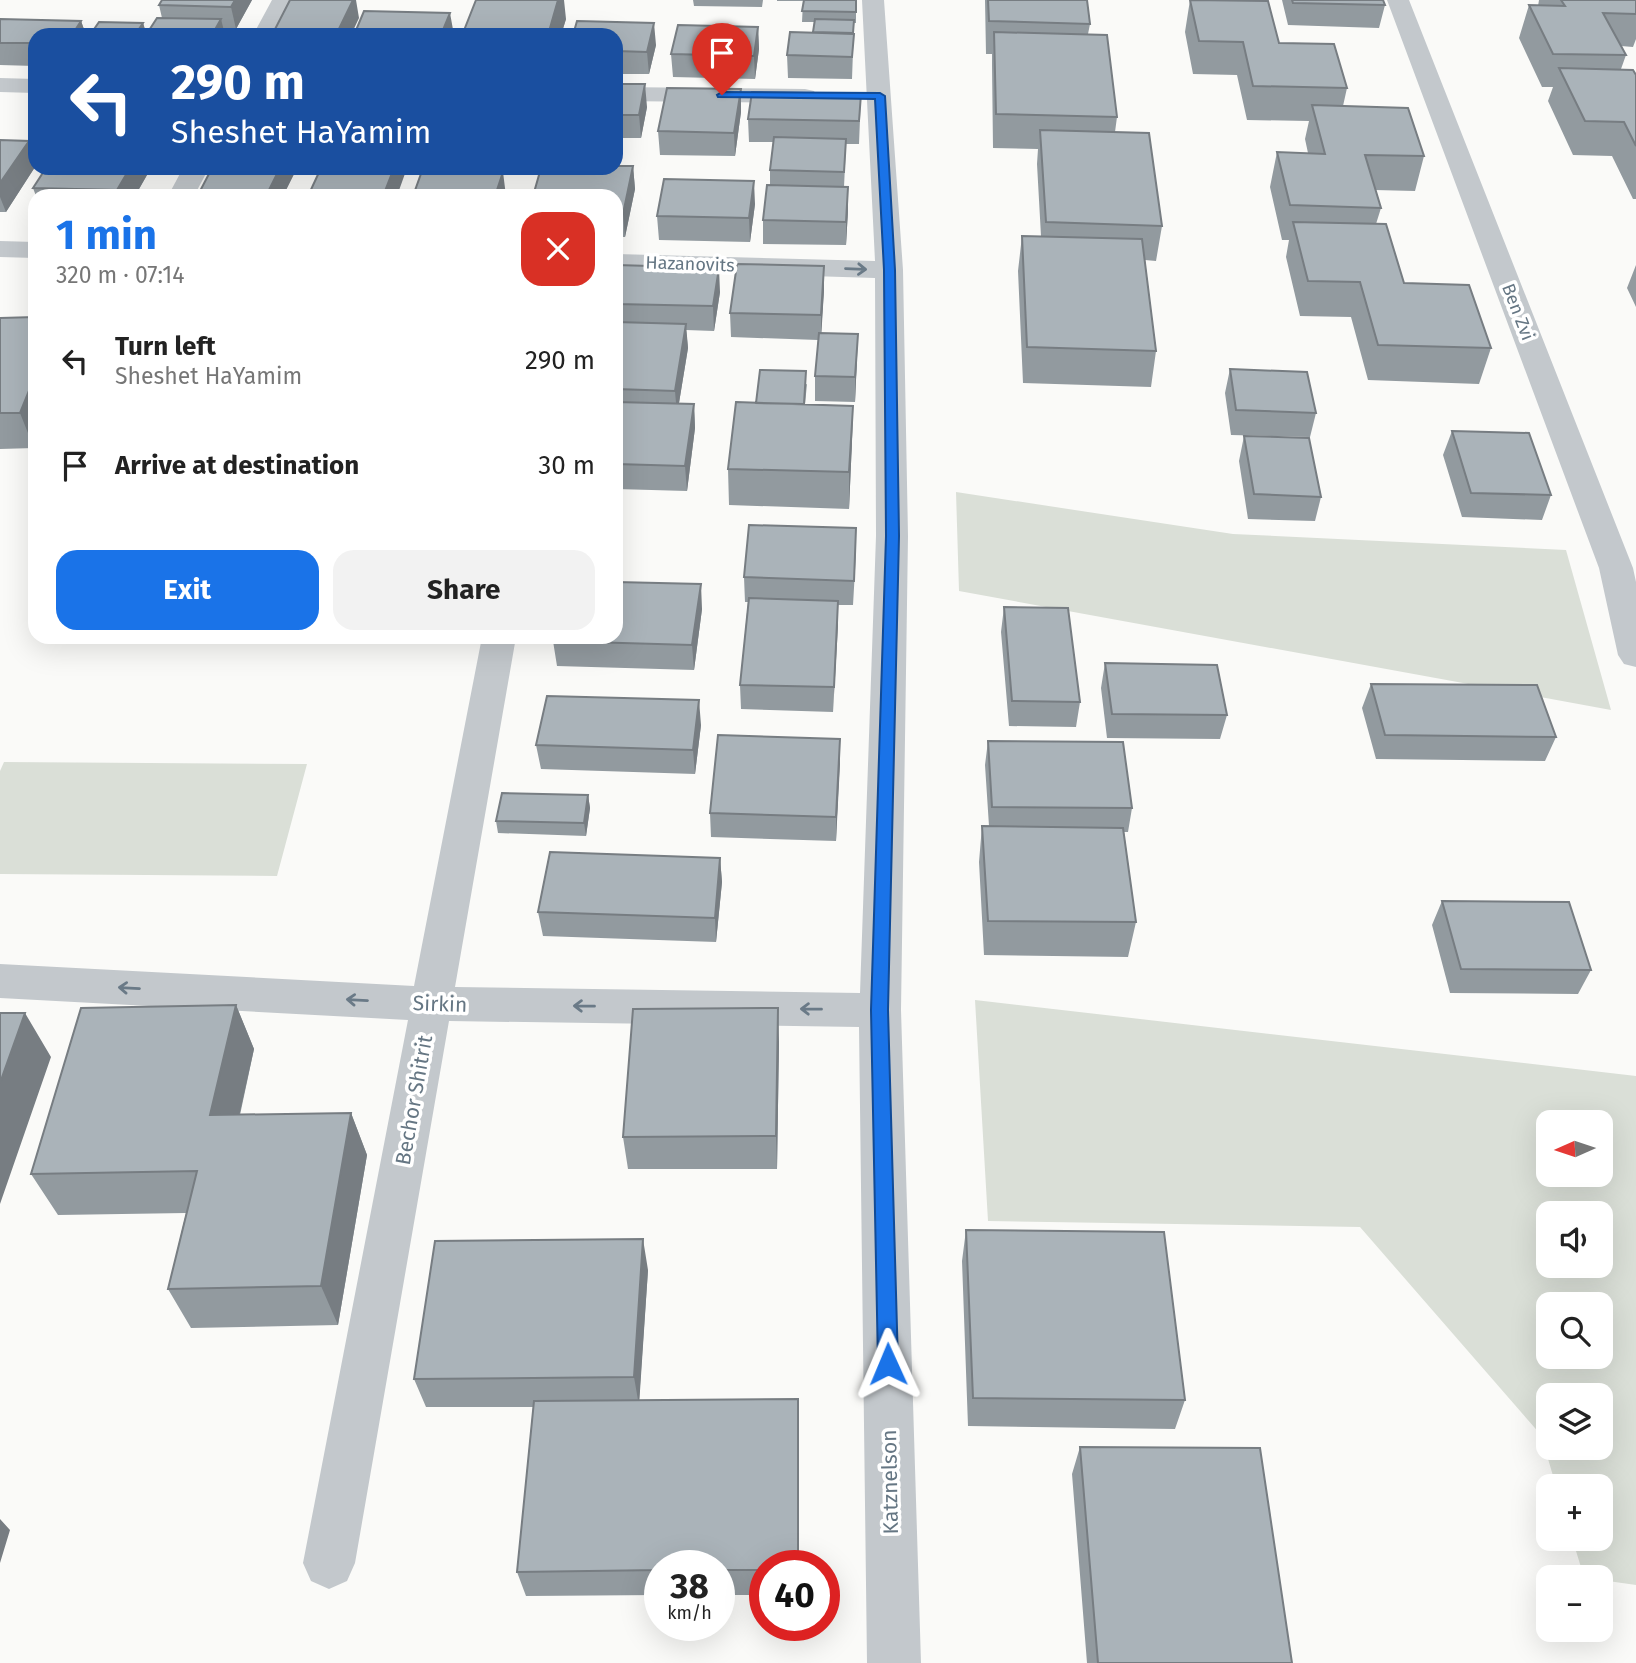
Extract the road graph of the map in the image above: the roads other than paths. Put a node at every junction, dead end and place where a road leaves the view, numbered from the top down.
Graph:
1 (283, 0) edge
2 (873, 0) edge
3 (1398, 0) edge
4 (269, 28) edge
5 (0, 85) edge
6 (28, 86) edge
7 (623, 94) edge
8 (825, 96) edge
9 (0, 249) edge
10 (28, 250) edge
11 (623, 262) edge
12 (889, 270) junction
13 (1632, 640) edge
14 (498, 644) edge
15 (0, 981) edge
16 (431, 1004) junction
17 (880, 1010) junction
18 (329, 1563) dead end
19 (894, 1663) edge

1 - 4 street
2 - 12 street, Katznelson
3 - 13 street, Ben Zvi
5 - 6 street
7 - 8 street
9 - 10 street
11 -> 12 street, Hazanovits
12 - 17 street, Katznelson
14 - 16 street, Bechor Shitrit
16 -> 15 street, Sirkin
17 -> 16 street, Sirkin
16 - 18 street, Bechor Shitrit
17 - 19 street, Katznelson

